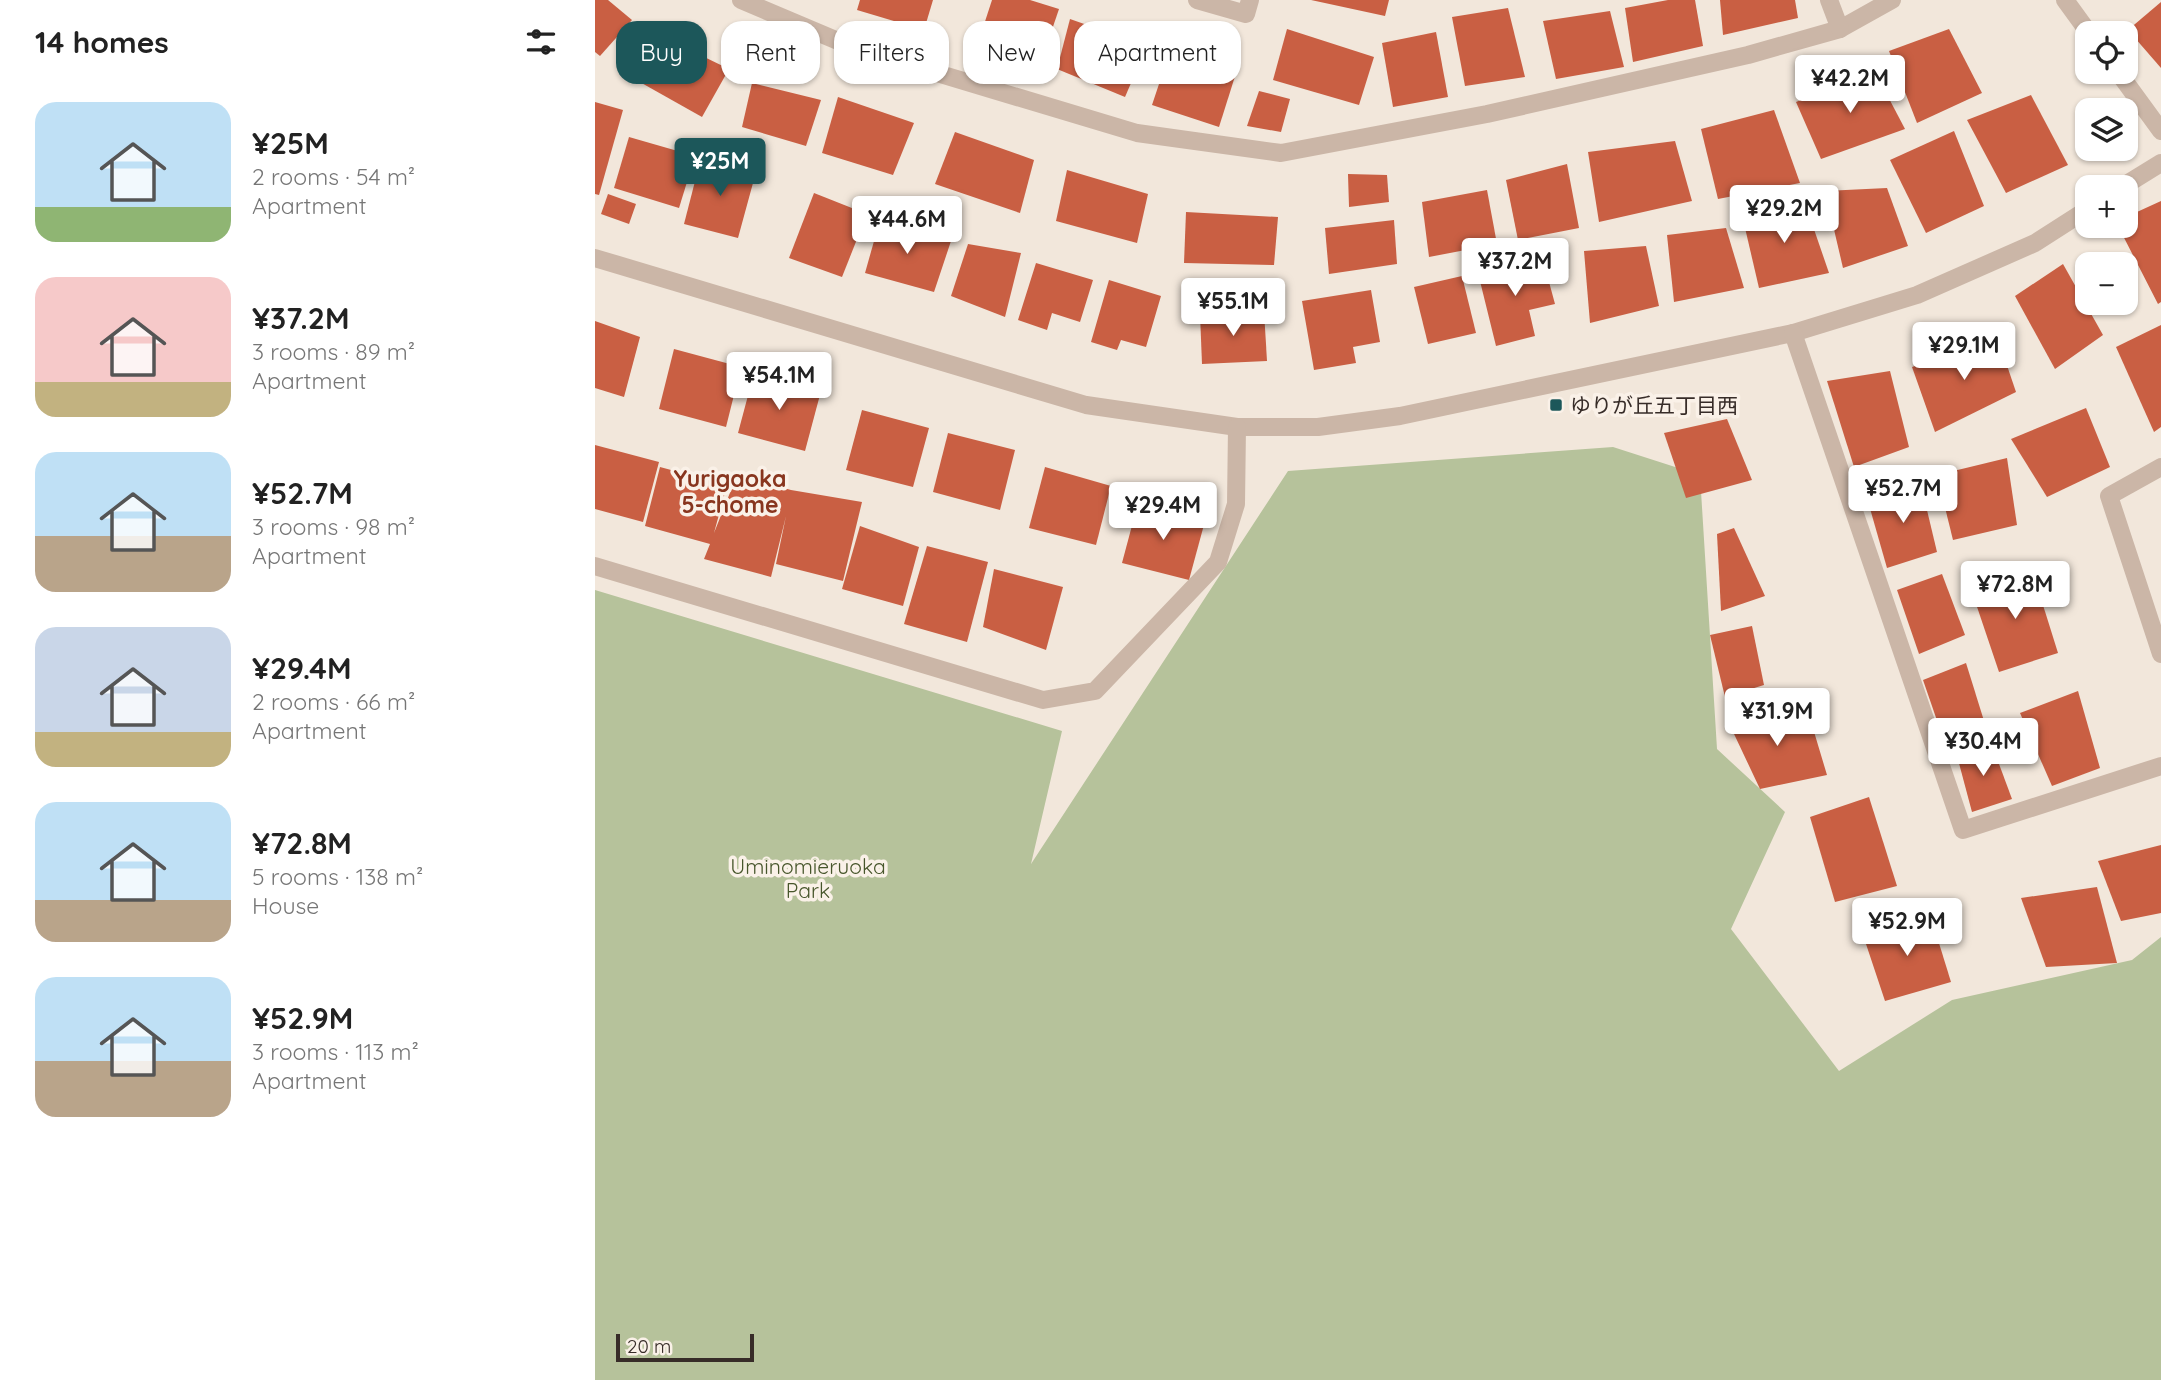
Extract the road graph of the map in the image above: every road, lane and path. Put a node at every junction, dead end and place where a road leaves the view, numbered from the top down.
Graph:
1 (741, 0) edge
2 (1197, 0) edge
3 (1250, 0) edge
4 (1829, 0) edge
5 (1892, 0) edge
6 (2065, 0) edge
7 (2080, 21) edge
8 (1840, 29) junction
9 (2127, 84) edge
10 (2161, 131) edge
11 (2161, 163) edge
12 (2138, 177) edge
13 (2075, 217) edge
14 (595, 258) edge
15 (1793, 333) junction
16 (1237, 427) junction
17 (2161, 467) edge
18 (595, 566) edge
19 (2161, 654) edge
20 (2161, 766) edge

1 - 8 street
2 - 3 street
4 - 8 street
5 - 8 street
6 - 7 street
9 - 10 street
11 - 12 street
13 - 15 street
14 - 16 street
15 - 16 street
15 - 20 street
16 - 18 street
17 - 19 street

